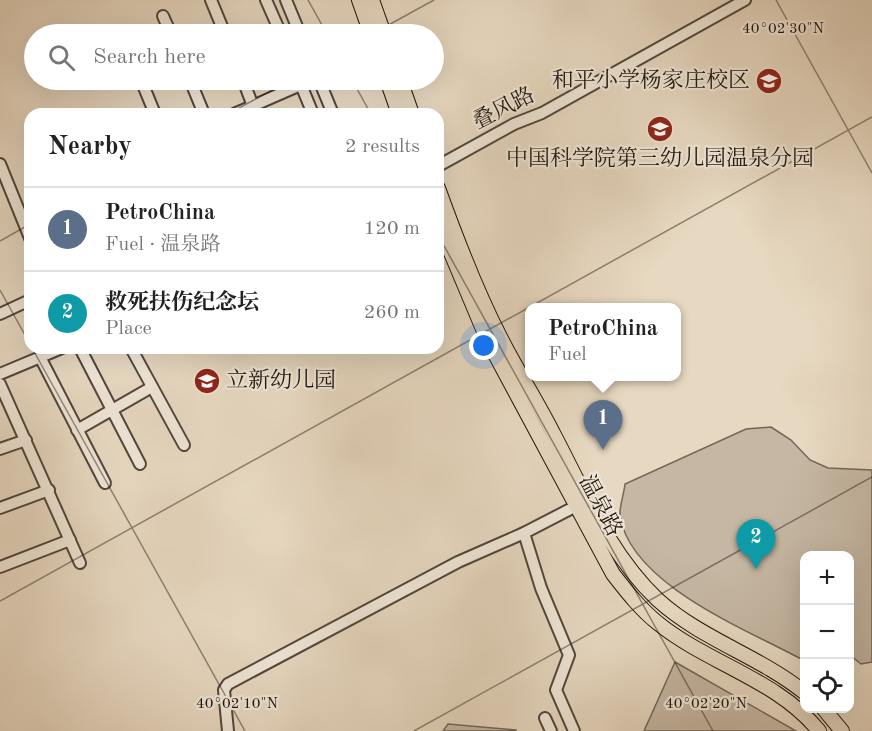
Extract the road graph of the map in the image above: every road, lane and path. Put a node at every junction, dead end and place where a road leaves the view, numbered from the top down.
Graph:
1 (211, 0) edge
2 (266, 0) edge
3 (286, 0) edge
4 (359, 0) edge
5 (372, 0) edge
6 (745, 0) edge
7 (163, 16) dead end
8 (167, 24) edge
9 (221, 24) edge
10 (276, 24) edge
11 (296, 24) edge
12 (367, 24) edge
13 (380, 24) edge
14 (145, 90) edge
15 (194, 90) edge
16 (247, 90) edge
17 (287, 90) edge
18 (303, 90) edge
19 (323, 90) edge
20 (391, 90) edge
21 (404, 90) edge
22 (153, 108) edge
23 (202, 108) edge
24 (254, 108) edge
25 (258, 108) edge
26 (311, 108) edge
27 (331, 108) edge
28 (397, 108) edge
29 (410, 108) edge
30 (444, 163) edge
31 (0, 164) edge
32 (444, 204) edge
33 (24, 223) edge
34 (444, 236) edge
35 (24, 303) edge
36 (0, 314) edge
37 (47, 354) edge
38 (83, 354) edge
39 (134, 354) edge
40 (40, 357) junction
41 (0, 374) edge
42 (525, 381) edge
43 (525, 381) edge
44 (0, 384) edge
45 (152, 387) junction
46 (112, 409) junction
47 (77, 429) junction
48 (26, 440) junction
49 (184, 445) dead end
50 (0, 449) edge
51 (140, 464) dead end
52 (105, 483) dead end
53 (49, 490) junction
54 (582, 503) junction
55 (0, 508) edge
56 (524, 533) junction
57 (70, 540) junction
58 (80, 563) dead end
59 (0, 567) edge
60 (800, 689) edge
61 (827, 713) edge
62 (545, 717) dead end
63 (228, 731) edge
64 (550, 731) edge
65 (574, 731) edge
66 (819, 731) edge
67 (842, 731) edge

1 - 9 street
2 - 10 street
3 - 11 street
4 - 12 main road
5 - 13 main road
6 - 30 street, 叠风路
7 - 8 street
14 - 22 street
15 - 23 street
16 - 24 street
17 - 25 street
18 - 26 street
19 - 27 street
20 - 28 main road
21 - 29 main road
31 - 33 street
32 - 43 main road, 温泉路
34 - 54 main road, 温泉路
35 - 36 street
37 - 40 street
38 - 46 street
39 - 45 street
40 - 41 street
40 - 47 street
42 - 54 main road, 温泉路
44 - 48 street
45 - 46 street
45 - 49 street
46 - 47 street
46 - 51 street
47 - 52 street
48 - 50 street
48 - 53 street
53 - 55 street
53 - 57 street
54 - 56 street
54 - 60 main road, 温泉路
54 - 66 main road, 温泉路
56 - 63 street
56 - 65 street
57 - 58 street
57 - 59 street
61 - 67 main road
62 - 64 street

